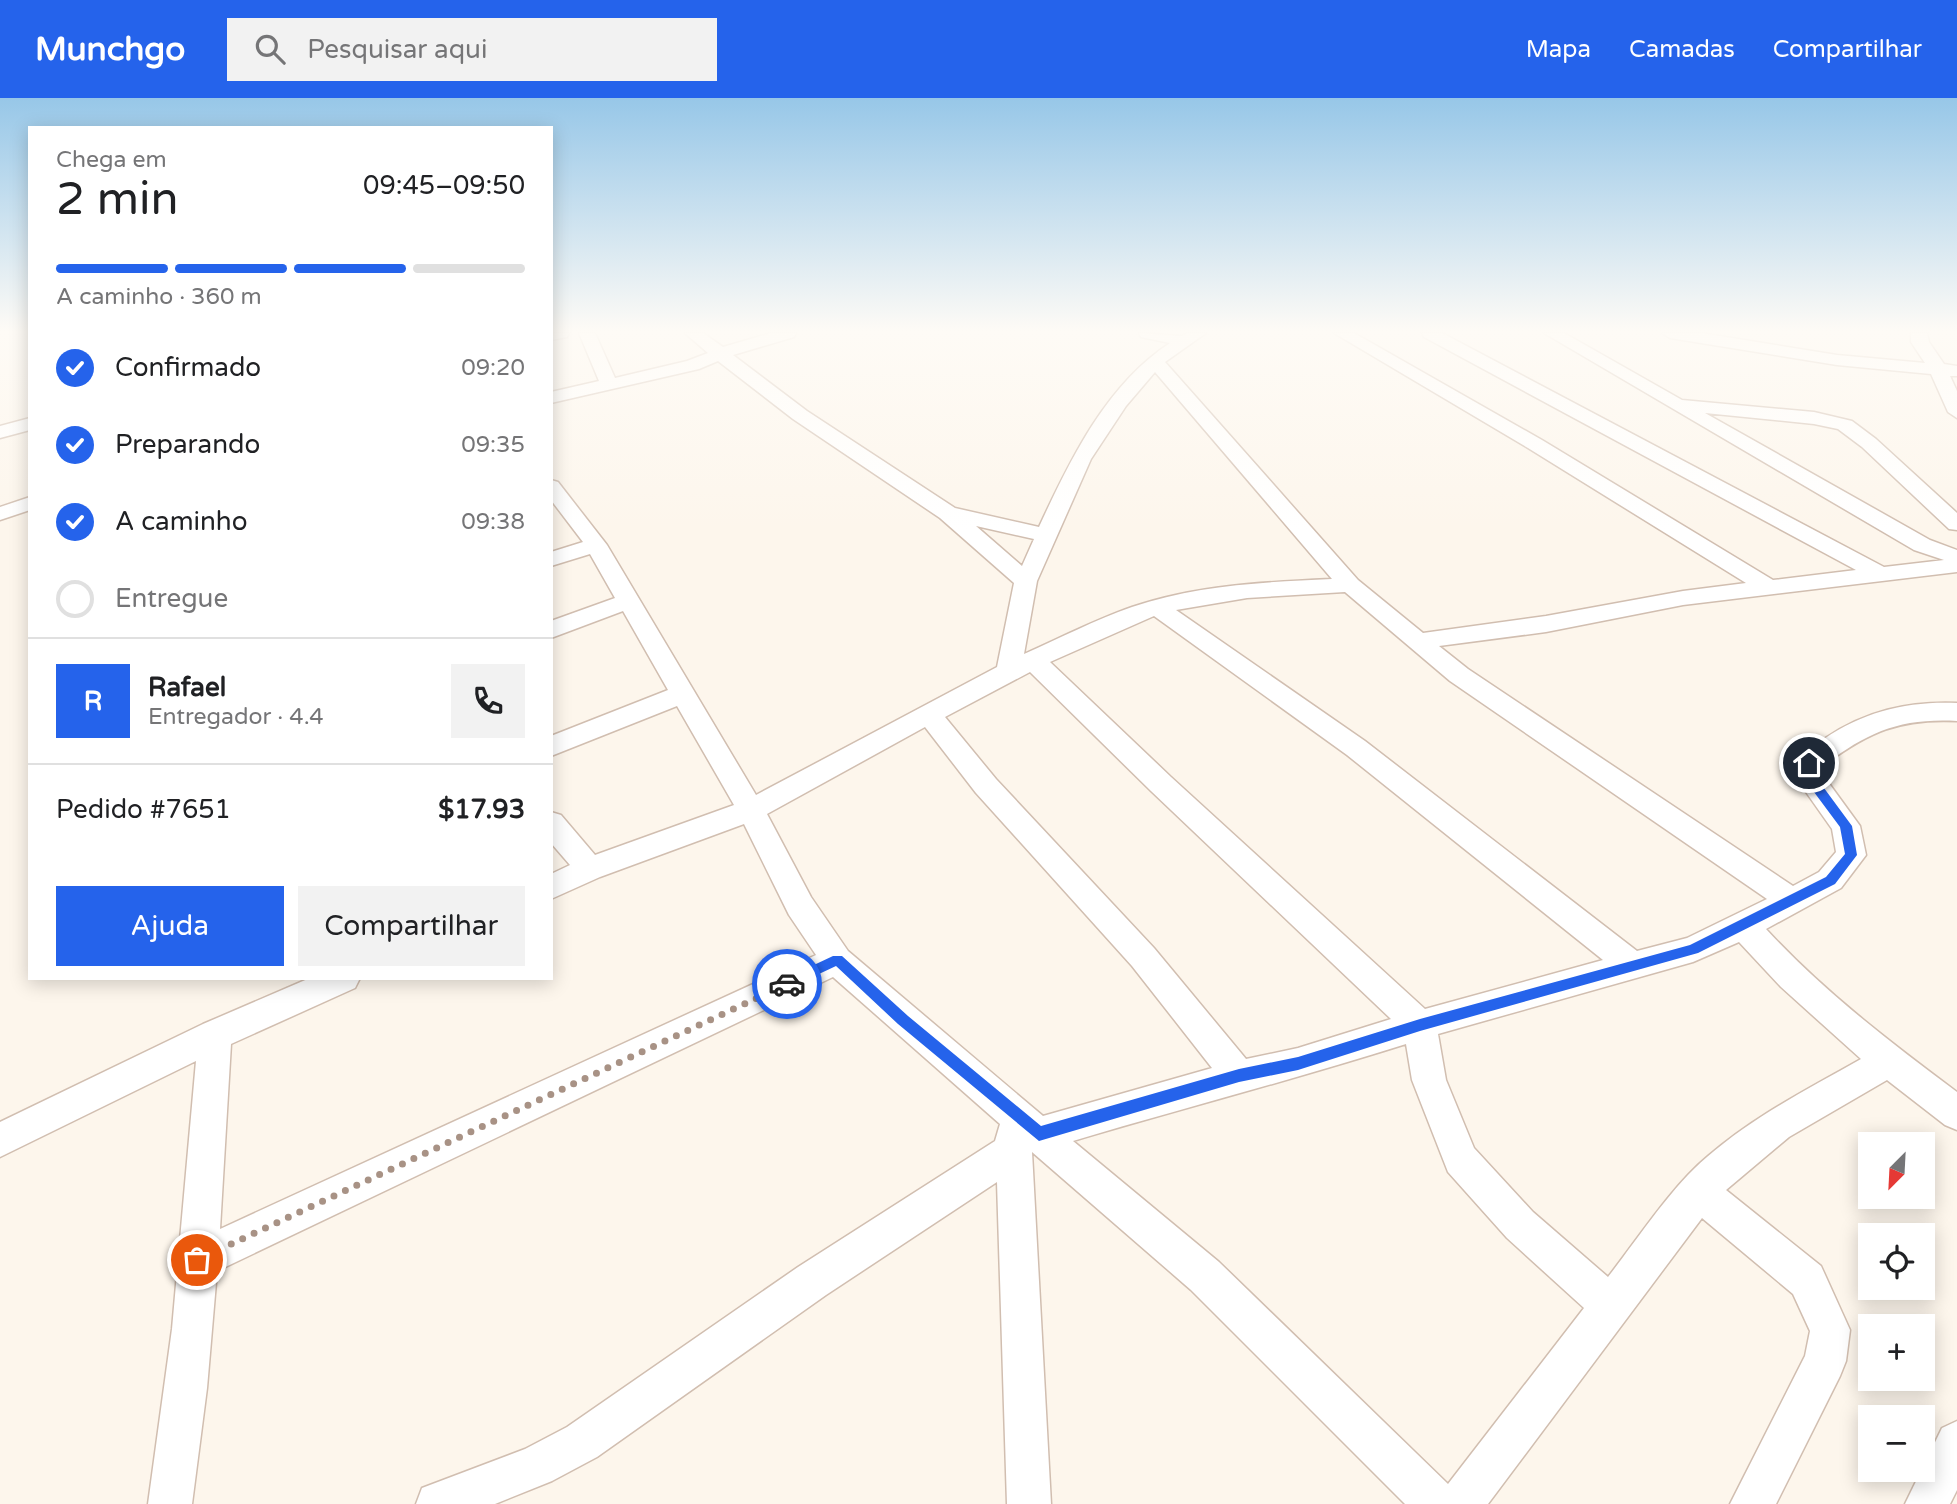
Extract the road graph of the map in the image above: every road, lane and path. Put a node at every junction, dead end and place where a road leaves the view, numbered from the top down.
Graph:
1 (778, 399) edge
2 (1123, 399) edge
3 (1189, 399) edge
4 (1456, 399) edge
5 (1553, 399) edge
6 (1665, 399) edge
7 (1674, 404) junction
8 (28, 425) edge
9 (0, 432) edge
10 (553, 490) edge
11 (28, 504) edge
12 (948, 513) junction
13 (0, 514) edge
14 (1957, 524) edge
15 (1045, 535) junction
16 (596, 545) junction
17 (1922, 545) junction
18 (1957, 557) edge
19 (553, 558) edge
20 (1957, 565) edge
21 (1930, 568) junction
22 (1880, 574) junction
23 (1026, 581) junction
24 (1350, 585) junction
25 (1770, 588) junction
26 (629, 601) junction
27 (1159, 608) junction
28 (553, 628) edge
29 (1418, 641) junction
30 (1021, 666) junction
31 (683, 694) junction
32 (1957, 712) edge
33 (929, 714) junction
34 (553, 746) edge
35 (751, 810) junction
36 (553, 825) edge
37 (590, 869) junction
38 (553, 886) edge
39 (1792, 901) junction
40 (1744, 926) junction
41 (837, 960) junction
42 (1633, 966) junction
43 (339, 980) edge
44 (1420, 1025) junction
45 (215, 1035) junction
46 (1889, 1061) junction
47 (1239, 1076) junction
48 (1957, 1113) edge
49 (1022, 1131) junction
50 (0, 1140) edge
51 (1699, 1192) junction
52 (197, 1260) junction
53 (1611, 1306) junction
54 (1957, 1443) edge
55 (170, 1504) edge
56 (438, 1504) edge
57 (1029, 1504) edge
58 (1437, 1504) edge
59 (1461, 1504) edge
60 (1752, 1504) edge
61 (1927, 1504) edge

1 - 12 street
2 - 15 street
3 - 24 street
4 - 25 street
5 - 22 street
6 - 7 street
7 - 14 street
7 - 17 street
8 - 9 street
10 - 16 street
11 - 13 street
12 - 15 street
12 - 23 street
15 - 23 street
16 - 19 street
16 - 26 street
17 - 18 street
17 - 21 street
20 - 21 street
21 - 22 street
22 - 25 street
23 - 30 street
24 - 27 street
24 - 29 street
25 - 29 street
26 - 28 street
26 - 31 street
27 - 30 street
27 - 42 street
29 - 39 street
30 - 33 street
30 - 44 street
31 - 34 street
31 - 35 street
32 - 39 street
33 - 35 street
33 - 47 street
35 - 37 street
35 - 41 street
36 - 37 street
37 - 38 street
39 - 40 street
40 - 42 street
40 - 46 street
41 - 49 street
41 - 52 street
42 - 44 street
43 - 45 street
44 - 47 street
44 - 53 street
45 - 50 street
45 - 52 street
46 - 48 street
46 - 51 street
47 - 49 street
49 - 56 street
49 - 57 street
49 - 58 street
51 - 53 street
51 - 60 street
52 - 55 street
53 - 59 street
54 - 61 street

